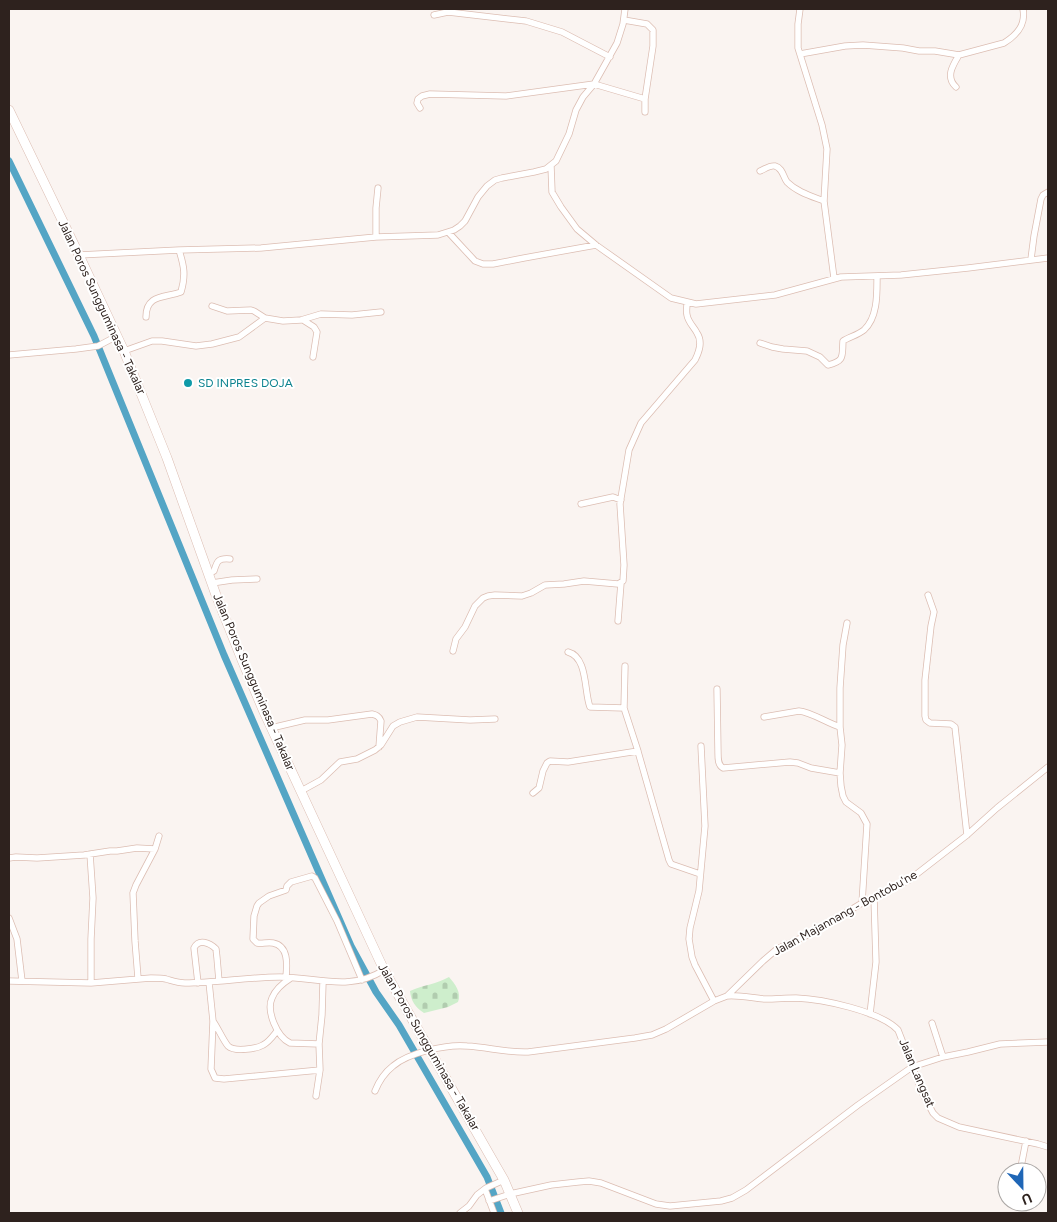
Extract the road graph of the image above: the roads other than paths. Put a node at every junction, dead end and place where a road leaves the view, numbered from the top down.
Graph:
1 (625, 9) edge
2 (800, 9) edge
3 (1023, 9) edge
4 (449, 10) edge
5 (434, 15) dead end
6 (624, 20) junction
7 (800, 54) junction
8 (959, 55) junction
9 (610, 57) junction
10 (594, 84) junction
11 (956, 87) dead end
12 (646, 99) junction
13 (420, 108) dead end
14 (645, 112) dead end
15 (9, 113) edge
16 (551, 166) junction
17 (760, 172) dead end
18 (378, 188) dead end
19 (1048, 192) edge
20 (824, 201) junction
21 (449, 233) junction
22 (376, 237) junction
23 (596, 245) junction
24 (179, 250) junction
25 (80, 255) junction
26 (1048, 258) edge
27 (1030, 260) junction
28 (878, 276) junction
29 (834, 278) junction
30 (687, 303) junction
31 (212, 306) dead end
32 (381, 312) dead end
33 (146, 317) dead end
34 (265, 318) junction
35 (303, 320) junction
36 (114, 338) junction
37 (760, 343) dead end
38 (124, 351) junction
39 (9, 355) edge
40 (313, 357) dead end
41 (621, 500) junction
42 (581, 504) dead end
43 (230, 559) dead end
44 (210, 578) junction
45 (257, 579) dead end
46 (621, 583) junction
47 (928, 595) dead end
48 (618, 621) dead end
49 (848, 622) dead end
50 (453, 651) dead end
51 (568, 652) dead end
52 (625, 666) dead end
53 (717, 689) dead end
54 (624, 708) junction
55 (764, 717) dead end
56 (495, 719) dead end
57 (840, 727) junction
58 (271, 728) junction
59 (701, 746) dead end
60 (378, 748) junction
61 (638, 751) junction
62 (1048, 767) edge
63 (840, 773) junction
64 (301, 791) junction
65 (533, 793) dead end
66 (967, 835) junction
67 (159, 836) dead end
68 (155, 849) junction
69 (90, 854) junction
70 (9, 858) edge
71 (700, 874) junction
72 (874, 897) junction
73 (862, 903) junction
74 (9, 918) edge
75 (381, 972) junction
76 (290, 977) junction
77 (138, 978) junction
78 (364, 979) junction
79 (9, 981) edge
80 (22, 981) junction
81 (219, 981) junction
82 (209, 982) junction
83 (322, 982) junction
84 (91, 983) junction
85 (198, 983) junction
86 (727, 996) junction
87 (714, 1001) junction
88 (870, 1014) junction
89 (213, 1021) junction
90 (932, 1023) dead end
91 (277, 1031) junction
92 (1048, 1042) edge
93 (319, 1044) junction
94 (427, 1050) junction
95 (943, 1057) junction
96 (912, 1067) junction
97 (320, 1070) junction
98 (375, 1091) dead end
99 (316, 1096) dead end
100 (1026, 1142) junction
101 (1048, 1148) edge
102 (1022, 1162) edge
103 (501, 1182) junction
104 (485, 1189) junction
105 (506, 1195) junction
106 (491, 1200) junction
107 (460, 1213) edge
108 (494, 1213) edge
109 (518, 1213) edge

1 - 6 street
2 - 7 street
3 - 8 street
4 - 5 street
4 - 9 street
6 - 9 street
6 - 12 street
7 - 8 street
7 - 20 street
8 - 11 street
9 - 10 street
10 - 12 street
10 - 13 street
10 - 16 street
12 - 14 street
15 - 25 highway, Jalan Poros Sungguminasa - Takalar
16 - 21 street
16 - 23 street
17 - 20 street
18 - 22 street
19 - 27 street
20 - 29 street
21 - 22 street
21 - 23 street
22 - 24 street
23 - 30 street
24 - 25 street
24 - 33 street
25 - 36 highway, Jalan Poros Sungguminasa - Takalar
26 - 27 street
27 - 28 street
28 - 29 street
28 - 37 street
29 - 30 street
30 - 41 street
31 - 34 street
32 - 35 street
34 - 35 street
34 - 38 street
35 - 40 street
36 - 38 highway, Jalan Poros Sungguminasa - Takalar
36 - 39 street
38 - 44 highway, Jalan Poros Sungguminasa - Takalar
41 - 42 street
41 - 46 street
43 - 44 street
44 - 45 street
44 - 58 highway, Jalan Poros Sungguminasa - Takalar
46 - 48 street
46 - 50 street
47 - 66 street
49 - 57 street
51 - 54 street
52 - 54 street
53 - 63 street
54 - 61 street
55 - 57 street
56 - 60 street
57 - 63 street
58 - 60 street
58 - 64 highway, Jalan Poros Sungguminasa - Takalar
59 - 71 street
60 - 64 street
61 - 65 street
61 - 71 street
62 - 66 street, Jalan Majannang - Bontobu'ne
63 - 73 street
64 - 75 highway, Jalan Poros Sungguminasa - Takalar
66 - 72 street, Jalan Majannang - Bontobu'ne
67 - 68 street
68 - 69 street
68 - 77 street
69 - 70 street
69 - 84 street
71 - 87 street
72 - 73 street, Jalan Majannang - Bontobu'ne
72 - 88 street
73 - 86 street, Jalan Majannang - Bontobu'ne
74 - 80 street
75 - 78 street
75 - 94 highway, Jalan Poros Sungguminasa - Takalar
76 - 78 street
76 - 81 street
76 - 83 street
76 - 91 street
77 - 84 street
77 - 85 street
78 - 83 street
79 - 80 street
80 - 84 street
81 - 82 street
81 - 85 street
82 - 85 street
82 - 89 street
83 - 93 street
86 - 87 street, Jalan Majannang - Bontobu'ne
86 - 88 street, Jalan Langsat
87 - 94 street, Jalan Majannang - Bontobu'ne
88 - 96 street, Jalan Langsat
89 - 91 street
89 - 97 street
90 - 95 street
91 - 93 street
92 - 95 street
93 - 97 street
94 - 98 street, Jalan Majannang - Bontobu'ne
94 - 103 highway, Jalan Poros Sungguminasa - Takalar
95 - 96 street
96 - 100 street, Jalan Langsat
96 - 105 street
97 - 99 street
100 - 101 street, Jalan Langsat
100 - 102 street
103 - 104 street
103 - 105 highway, Jalan Poros Sungguminasa - Takalar
104 - 106 street
104 - 107 street
105 - 106 street
105 - 109 highway, Jalan Poros Sungguminasa - Takalar
106 - 108 street

